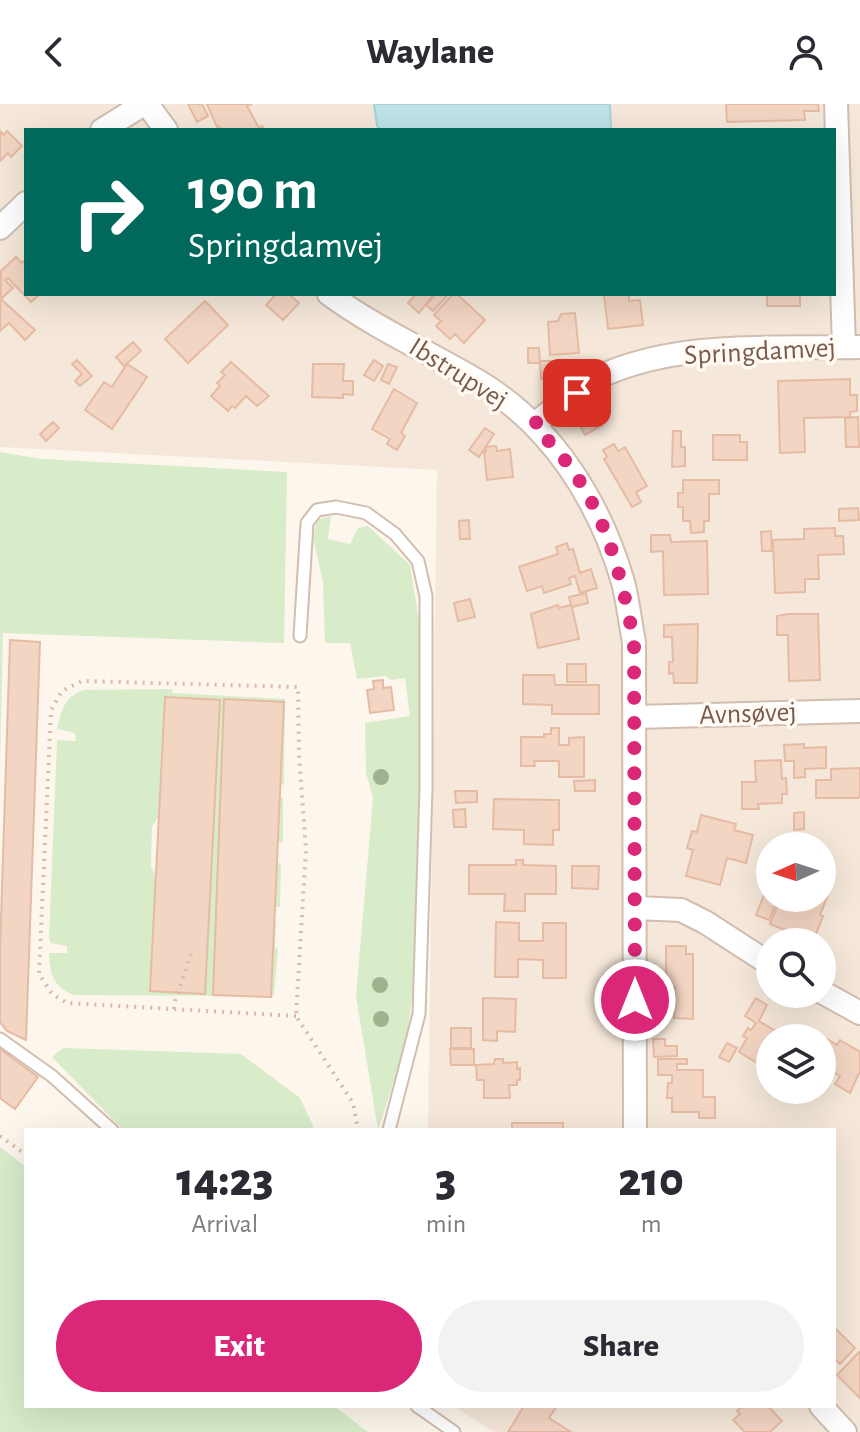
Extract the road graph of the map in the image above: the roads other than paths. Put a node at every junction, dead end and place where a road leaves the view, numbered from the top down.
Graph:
1 (146, 104) edge
2 (836, 104) edge
3 (105, 128) edge
4 (164, 128) edge
5 (24, 205) edge
6 (0, 228) edge
7 (332, 296) edge
8 (852, 347) edge
9 (534, 424) junction
10 (300, 636) dead end
11 (860, 711) edge
12 (635, 717) junction
13 (636, 908) junction
14 (756, 955) edge
15 (836, 1000) edge
16 (860, 1013) edge
17 (0, 1039) edge
18 (110, 1128) edge
19 (390, 1128) edge
20 (635, 1128) edge
21 (420, 1408) edge
22 (823, 1408) edge
23 (454, 1432) edge
24 (845, 1432) edge

1 - 3 street
1 - 4 street
2 - 8 street
5 - 6 street
7 - 9 street, Ibstrupvej
8 - 9 street, Springdamvej
9 - 12 street, Ibstrupvej
10 - 19 lane
11 - 12 street, Avnsøvej
12 - 13 street, Ibstrupvej
13 - 14 street
13 - 20 street, Ibstrupvej
15 - 16 street
17 - 18 lane
21 - 23 lane
22 - 24 street

